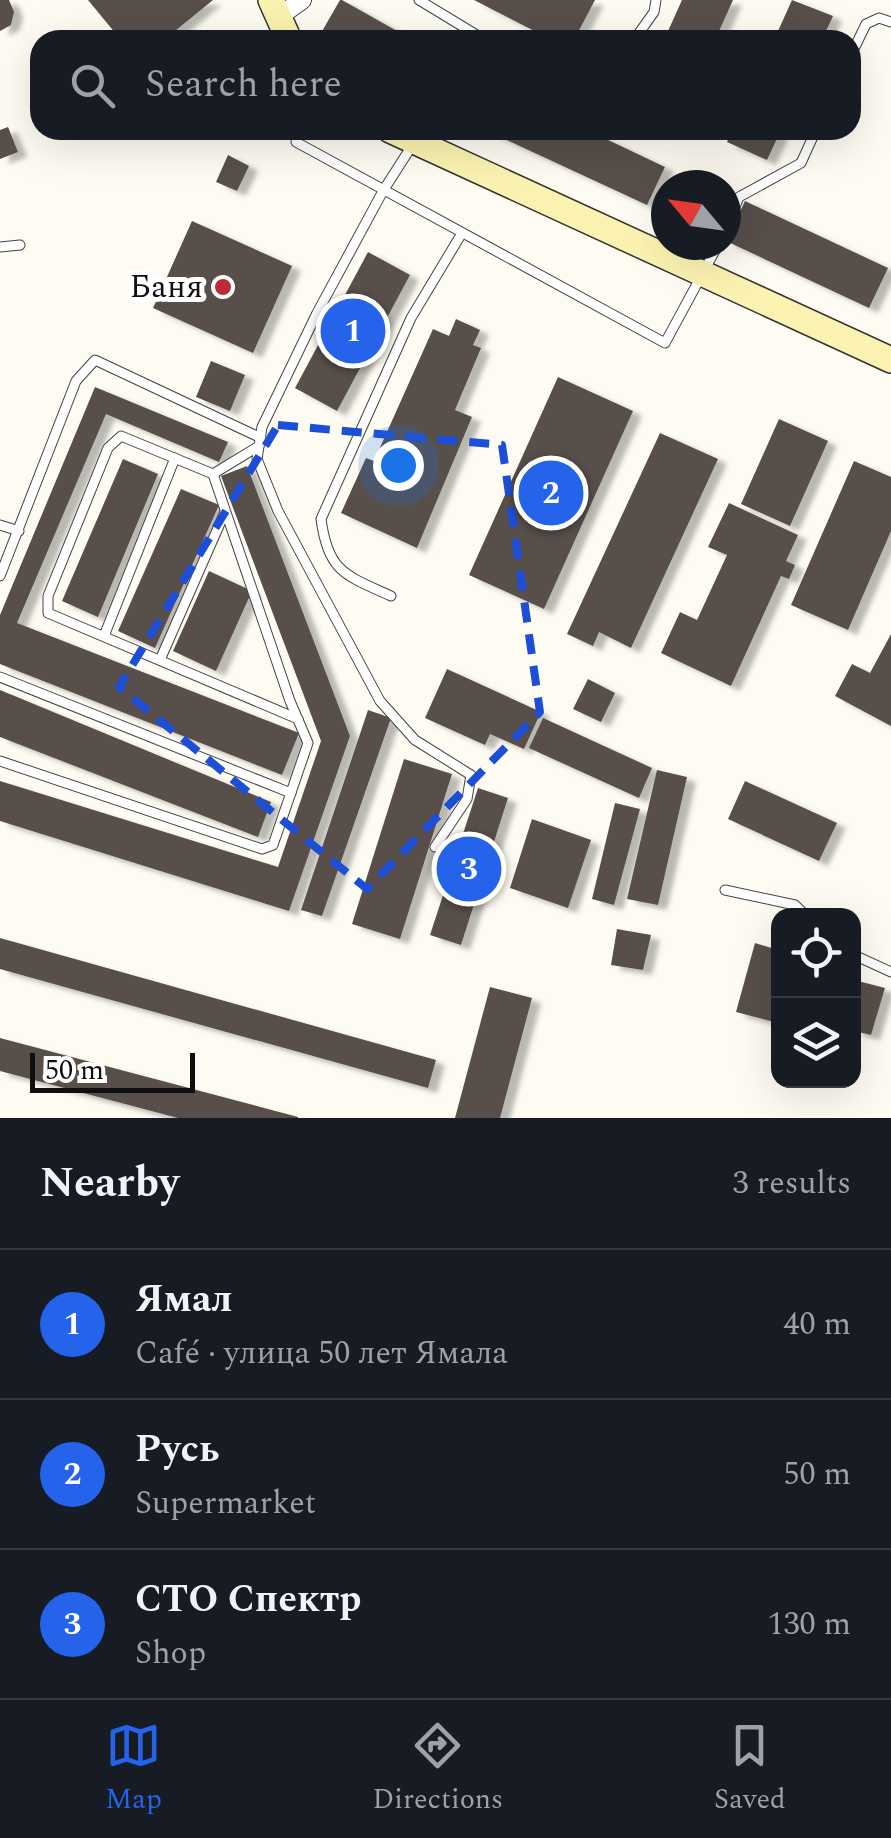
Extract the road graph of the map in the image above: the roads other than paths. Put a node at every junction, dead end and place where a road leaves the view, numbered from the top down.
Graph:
1 (302, 0) edge
2 (419, 0) edge
3 (656, 0) edge
4 (279, 20) edge
5 (891, 22) edge
6 (468, 30) edge
7 (641, 30) edge
8 (861, 34) edge
9 (406, 140) edge
10 (419, 140) edge
11 (811, 140) edge
12 (296, 142) dead end
13 (383, 191) junction
14 (741, 196) edge
15 (462, 234) junction
16 (20, 246) dead end
17 (0, 248) edge
18 (712, 260) edge
19 (706, 274) junction
20 (891, 360) edge
21 (260, 442) junction
22 (175, 458) junction
23 (213, 474) junction
24 (225, 511) junction
25 (0, 526) edge
26 (19, 531) junction
27 (0, 576) edge
28 (391, 596) dead end
29 (104, 636) junction
30 (160, 660) junction
31 (0, 677) edge
32 (298, 719) junction
33 (0, 761) edge
34 (292, 793) junction
35 (435, 847) dead end
36 (726, 890) dead end
37 (798, 908) edge
38 (861, 958) edge
39 (891, 972) edge

1 - 4 street
2 - 6 lane
3 - 7 lane
5 - 8 lane
9 - 13 lane
10 - 19 street
11 - 14 lane
12 - 13 lane
13 - 15 lane
13 - 21 lane
15 - 19 lane
15 - 28 lane
16 - 17 lane
18 - 19 lane
19 - 20 street
21 - 23 lane
21 - 26 lane
21 - 35 lane
22 - 23 lane
22 - 29 lane
22 - 29 lane
23 - 24 lane
24 - 30 lane
24 - 32 lane
25 - 26 lane
26 - 27 lane
29 - 30 lane
30 - 32 lane
31 - 34 lane
32 - 34 lane
33 - 34 lane
36 - 37 lane
38 - 39 lane

